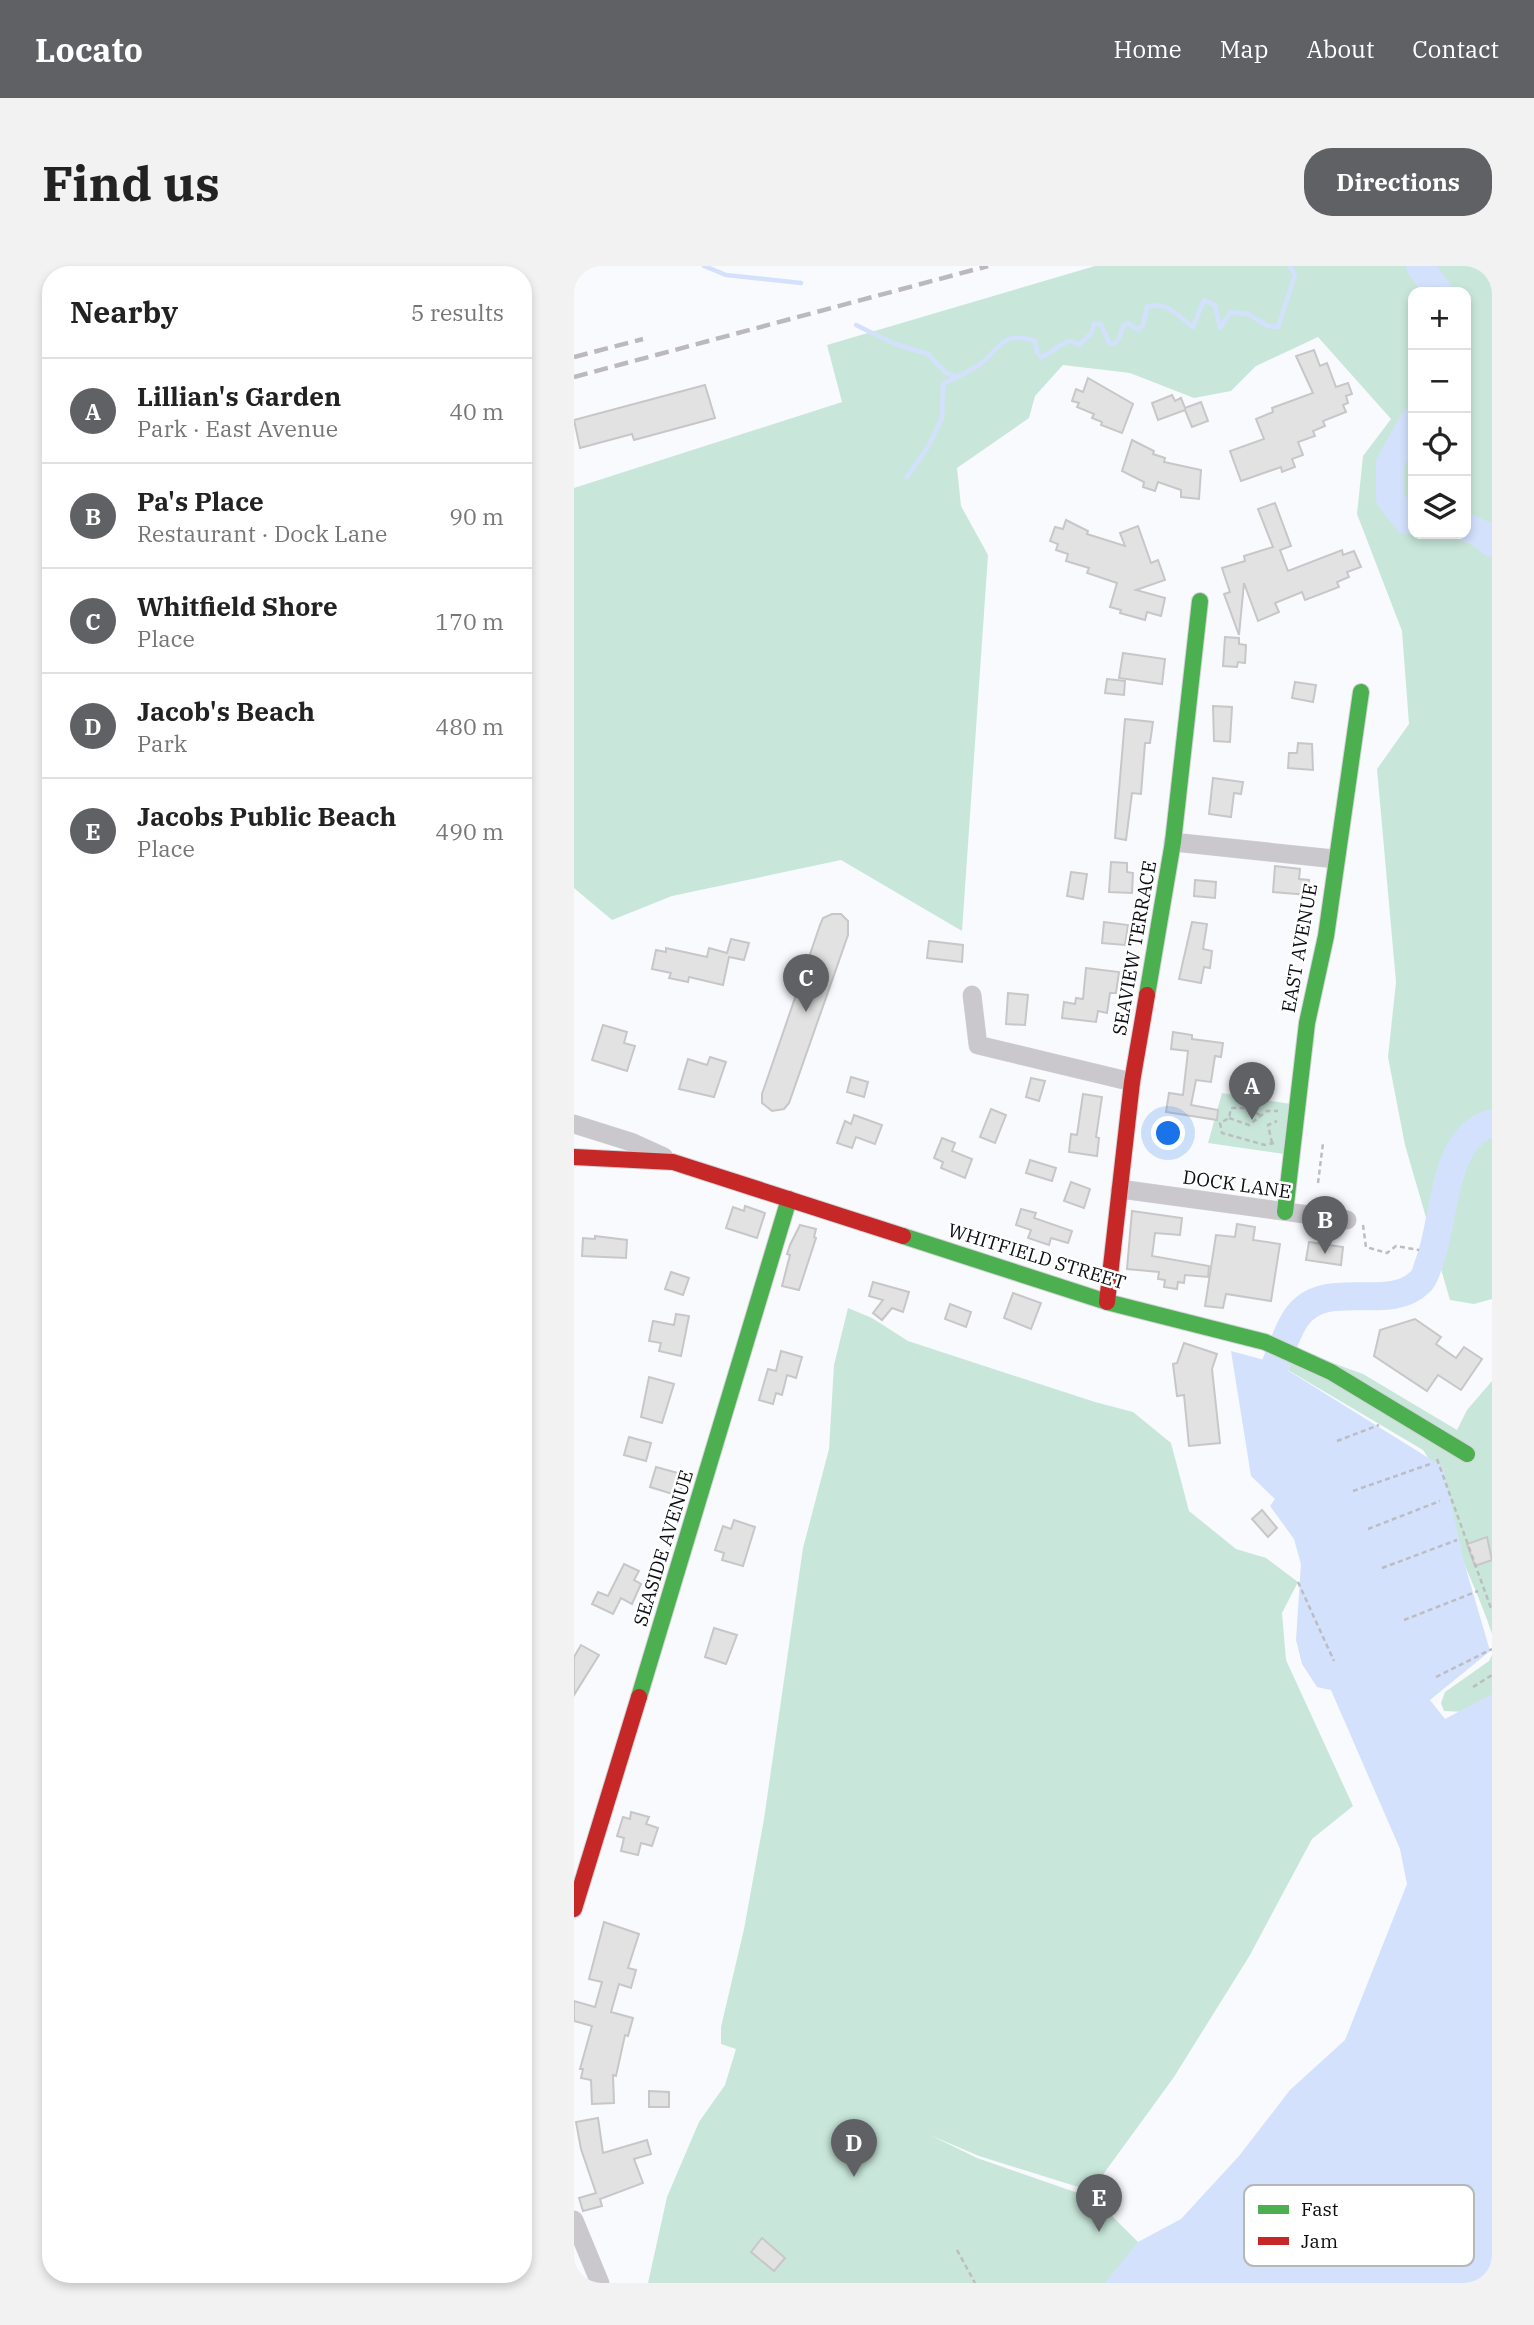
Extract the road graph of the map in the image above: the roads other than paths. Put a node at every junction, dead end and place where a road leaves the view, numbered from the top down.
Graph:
1 (1200, 601) dead end
2 (1361, 692) dead end
3 (1173, 842) junction
4 (1335, 859) junction
5 (972, 995) dead end
6 (1132, 1082) junction
7 (574, 1124) edge
8 (574, 1157) edge
9 (673, 1162) junction
10 (1120, 1189) junction
11 (789, 1199) junction
12 (1285, 1212) junction
13 (1355, 1221) road end
14 (1107, 1302) junction
15 (1467, 1454) dead end
16 (574, 1909) edge
17 (574, 2220) edge
18 (600, 2283) edge

1 - 3 street, SEAVIEW TERRACE
2 - 4 street, EAST AVENUE
3 - 4 street
3 - 6 street, SEAVIEW TERRACE
4 - 12 street, EAST AVENUE
5 - 6 street
6 - 10 street, SEAVIEW TERRACE
7 - 9 street
8 - 9 street, WHITFIELD STREET
9 - 11 street, WHITFIELD STREET
10 - 12 street, DOCK LANE
10 - 14 street, SEAVIEW TERRACE
11 - 14 street, WHITFIELD STREET
11 - 16 street, SEASIDE AVENUE
12 - 13 street, DOCK LANE
14 - 15 street, WHITFIELD STREET
17 - 18 street

